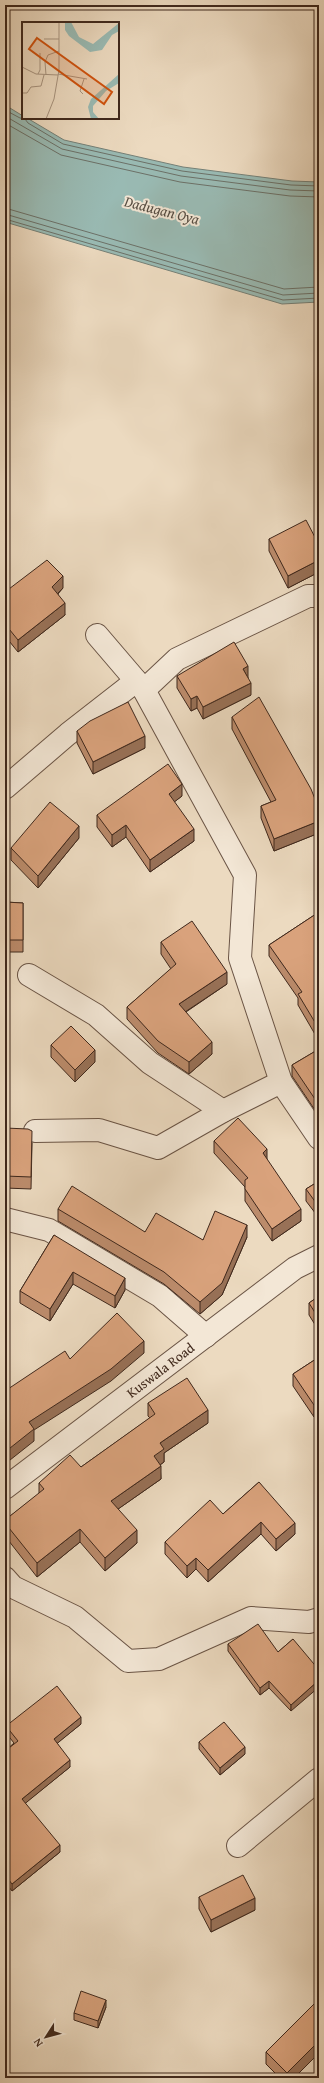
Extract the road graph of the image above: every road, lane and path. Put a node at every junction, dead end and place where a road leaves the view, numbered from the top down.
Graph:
1 (319, 596) edge
2 (97, 635) dead end
3 (140, 686) junction
4 (5, 788) edge
5 (29, 976) dead end
6 (281, 1082) junction
7 (223, 1111) junction
8 (35, 1131) dead end
9 (319, 1138) edge
10 (5, 1219) edge
11 (319, 1256) edge
12 (206, 1336) junction
13 (5, 1488) edge
14 (5, 1578) edge
15 (319, 1619) edge
16 (319, 1779) edge
17 (238, 1846) dead end

1 - 3 street
2 - 3 street
3 - 4 street
3 - 6 street
5 - 7 street
6 - 7 street
6 - 9 street
7 - 8 street
10 - 12 street
11 - 12 street, Kuswala Road
12 - 13 street, Kuswala Road
14 - 15 street
16 - 17 street

